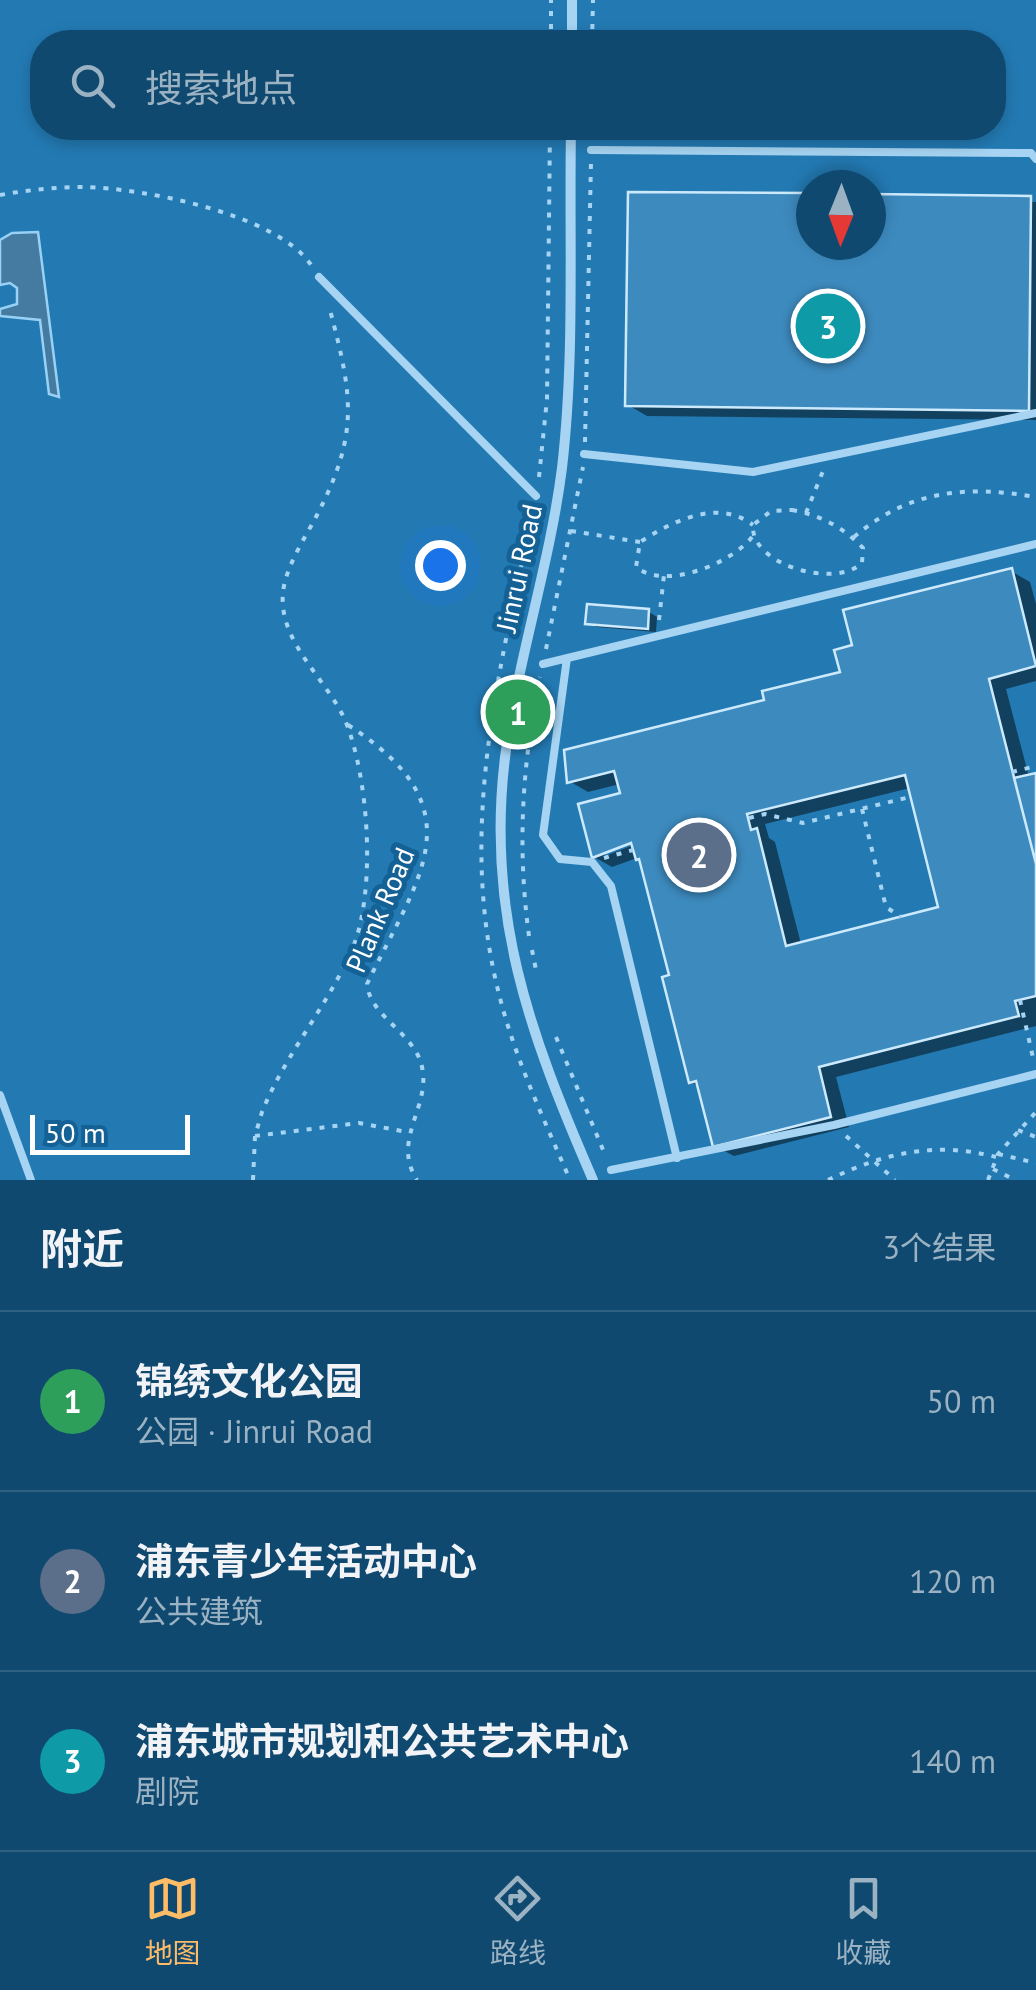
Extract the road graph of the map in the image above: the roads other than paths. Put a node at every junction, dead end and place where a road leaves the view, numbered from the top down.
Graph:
1 (572, 0) edge
2 (572, 30) edge
3 (570, 140) edge
4 (591, 150) dead end
5 (1036, 159) edge
6 (320, 277) road end
7 (1036, 414) edge
8 (584, 454) dead end
9 (536, 496) dead end
10 (1036, 544) edge
11 (567, 658) junction
12 (543, 664) dead end
13 (1036, 1073) edge
14 (0, 1095) edge
15 (677, 1158) junction
16 (612, 1170) dead end
17 (31, 1180) edge
18 (593, 1180) edge

1 - 2 street
3 - 18 street, Jinrui Road
4 - 5 lane
6 - 9 lane
7 - 8 lane
10 - 11 lane
11 - 12 lane
11 - 15 lane
13 - 15 lane
14 - 17 lane
15 - 16 lane

